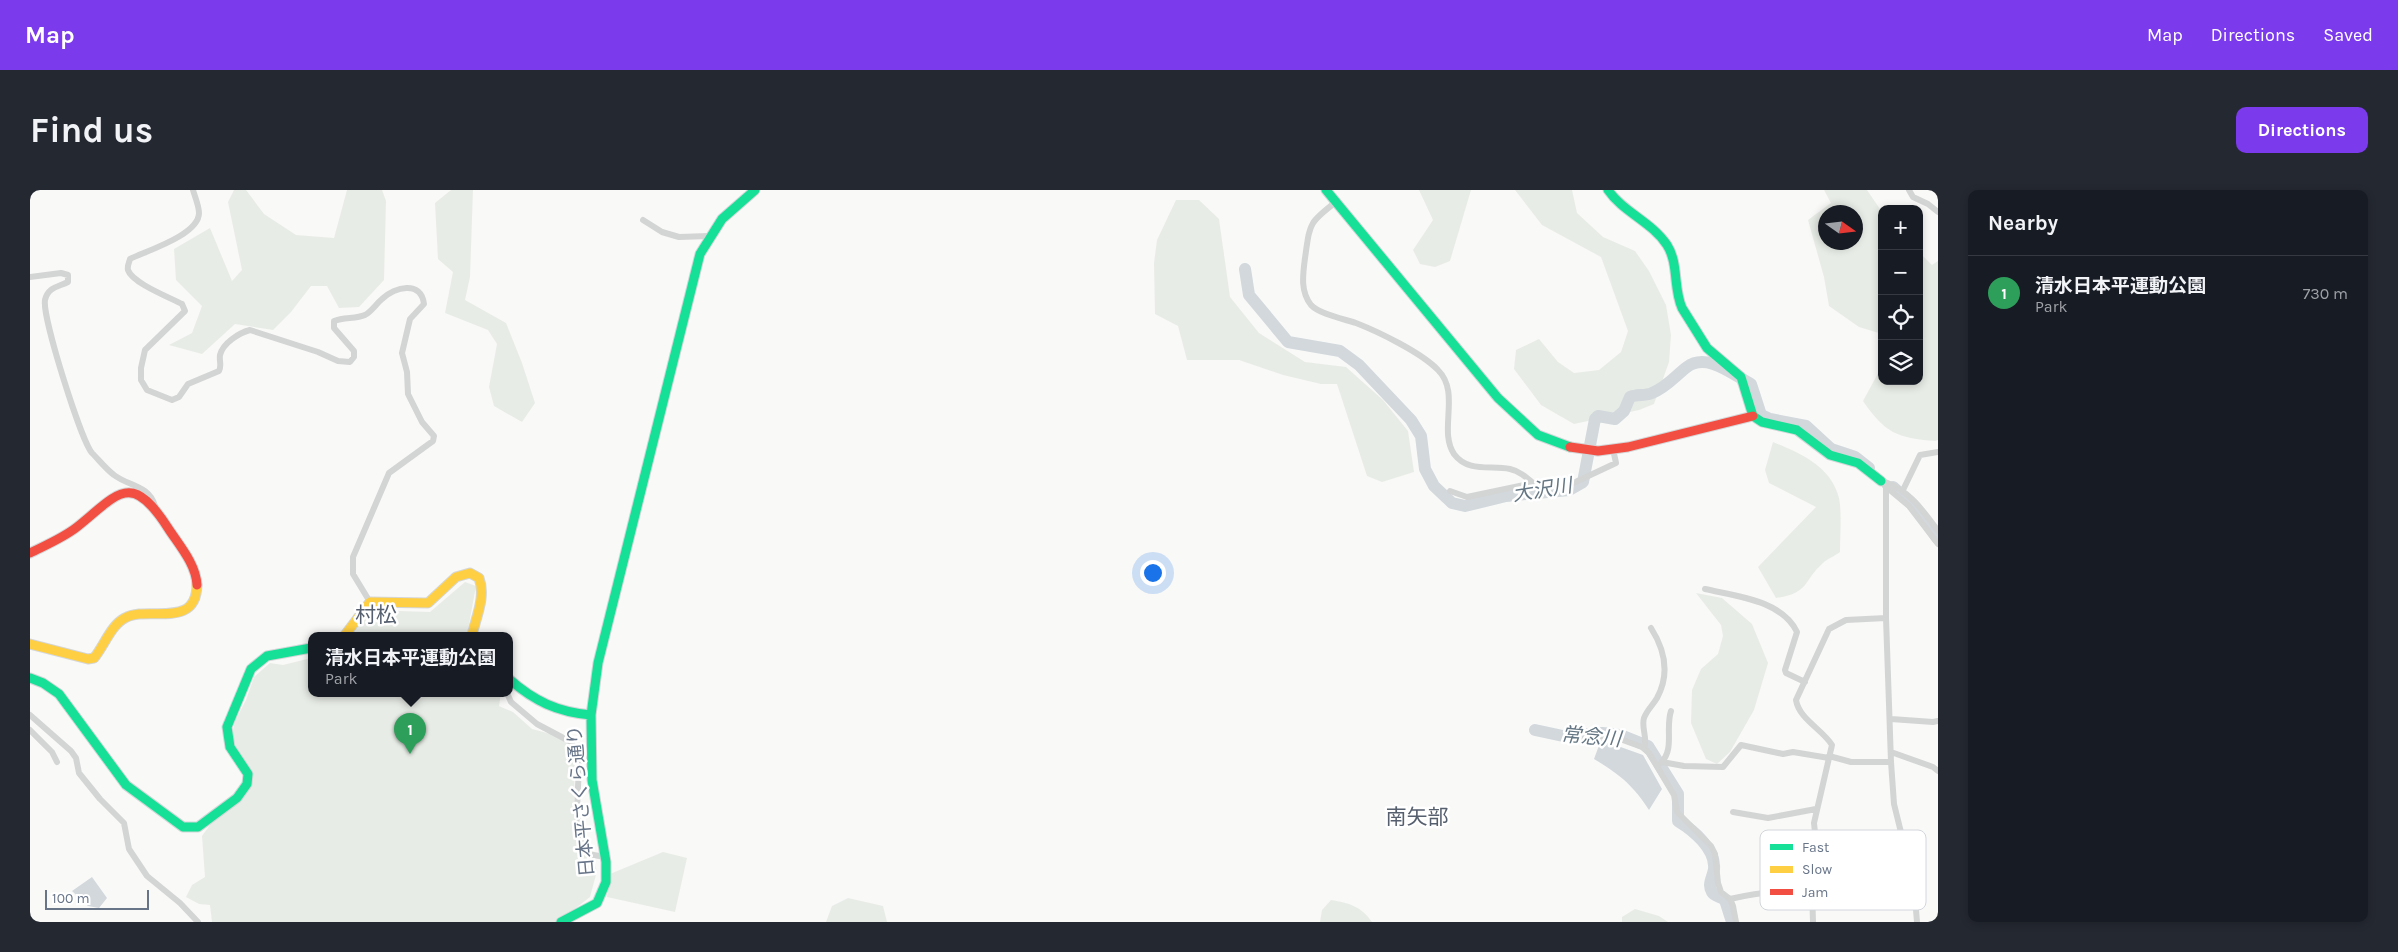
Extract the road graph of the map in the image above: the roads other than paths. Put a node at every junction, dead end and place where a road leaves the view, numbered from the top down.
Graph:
1 (193, 190) edge
2 (755, 190) edge
3 (1326, 190) edge
4 (1608, 190) edge
5 (1909, 190) edge
6 (1336, 202) junction
7 (1938, 212) edge
8 (642, 220) dead end
9 (709, 236) junction
10 (30, 277) edge
11 (1753, 416) junction
12 (1613, 449) junction
13 (1938, 452) edge
14 (1533, 483) junction
15 (1884, 484) junction
16 (1903, 490) junction
17 (1450, 491) dead end
18 (156, 512) junction
19 (1938, 531) edge
20 (1938, 544) edge
21 (30, 553) edge
22 (1705, 590) dead end
23 (370, 602) junction
24 (1886, 618) junction
25 (1651, 628) dead end
26 (347, 632) edge
27 (473, 632) edge
28 (30, 644) edge
29 (308, 649) edge
30 (30, 678) edge
31 (1804, 682) junction
32 (513, 683) edge
33 (508, 697) edge
34 (1670, 711) dead end
35 (30, 715) edge
36 (591, 715) junction
37 (1891, 719) junction
38 (1938, 721) edge
39 (30, 730) edge
40 (1580, 741) dead end
41 (1644, 748) junction
42 (1891, 752) junction
43 (1829, 757) junction
44 (56, 762) dead end
45 (1662, 762) junction
46 (1891, 762) junction
47 (1656, 766) junction
48 (1938, 771) edge
49 (1816, 810) junction
50 (1733, 812) dead end
51 (1815, 830) edge
52 (1900, 830) edge
53 (605, 857) junction
54 (1760, 892) edge
55 (1730, 899) junction
56 (198, 922) edge
57 (561, 922) edge
58 (1736, 922) edge

1 - 23 street
2 - 9 street
3 - 6 street
4 - 11 street
5 - 7 street
6 - 12 street
6 - 14 street
8 - 9 street
9 - 36 street
10 - 18 street
11 - 12 street
11 - 15 street
12 - 14 street
13 - 16 street
14 - 17 street
15 - 16 street
15 - 20 street
15 - 24 street
16 - 19 street
18 - 21 street
18 - 28 street
22 - 31 street
23 - 26 street
23 - 27 street
24 - 31 street
24 - 37 street
25 - 41 street
29 - 30 street
31 - 43 street
32 - 36 street, 日本平さくら通り
33 - 53 street
34 - 45 street
35 - 56 street
36 - 53 street, 日本平さくら通り
37 - 38 street
37 - 42 street
39 - 44 street
40 - 41 street
41 - 47 street
42 - 46 street
42 - 48 street
43 - 45 street
43 - 46 street
43 - 49 street
45 - 47 street
46 - 52 street
47 - 55 street
49 - 50 street
49 - 51 street
53 - 57 street, 日本平さくら通り
54 - 55 street
55 - 58 street

